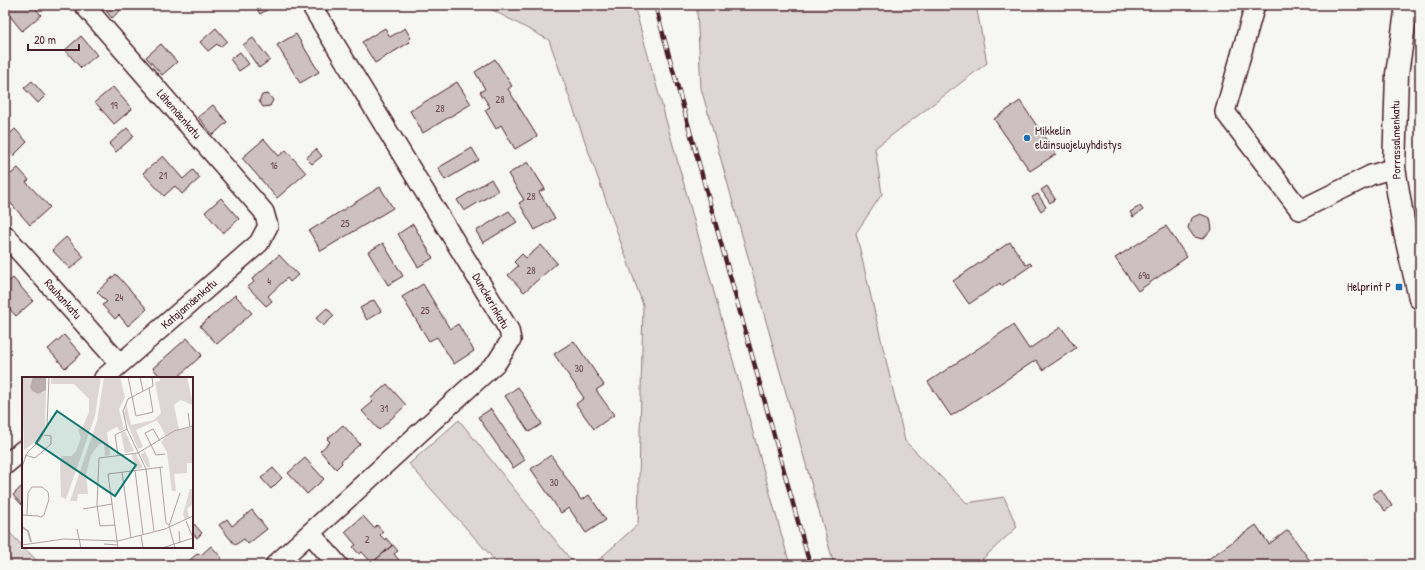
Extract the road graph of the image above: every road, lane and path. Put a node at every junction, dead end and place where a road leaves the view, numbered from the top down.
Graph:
1 (84, 5) edge
2 (311, 5) edge
3 (1255, 5) edge
4 (1407, 5) edge
5 (1394, 168) junction
6 (268, 226) joint
7 (5, 235) edge
8 (1420, 298) edge
9 (120, 364) junction
10 (105, 377) edge
11 (22, 451) edge
12 (5, 465) edge
13 (310, 534) junction
14 (275, 565) edge
15 (338, 565) edge

1 - 6 street, Lähemäenkatu
2 - 13 street, Dunckerinkatu
3 - 5 street
4 - 5 street, Porrassalmenkatu
5 - 8 street, Porrassalmenkatu
6 - 9 street, Katajamäenkatu
7 - 9 street, Rauhankatu
9 - 10 street, Katajamäenkatu
11 - 12 street
13 - 14 street, Dunckerinkatu
13 - 15 street

